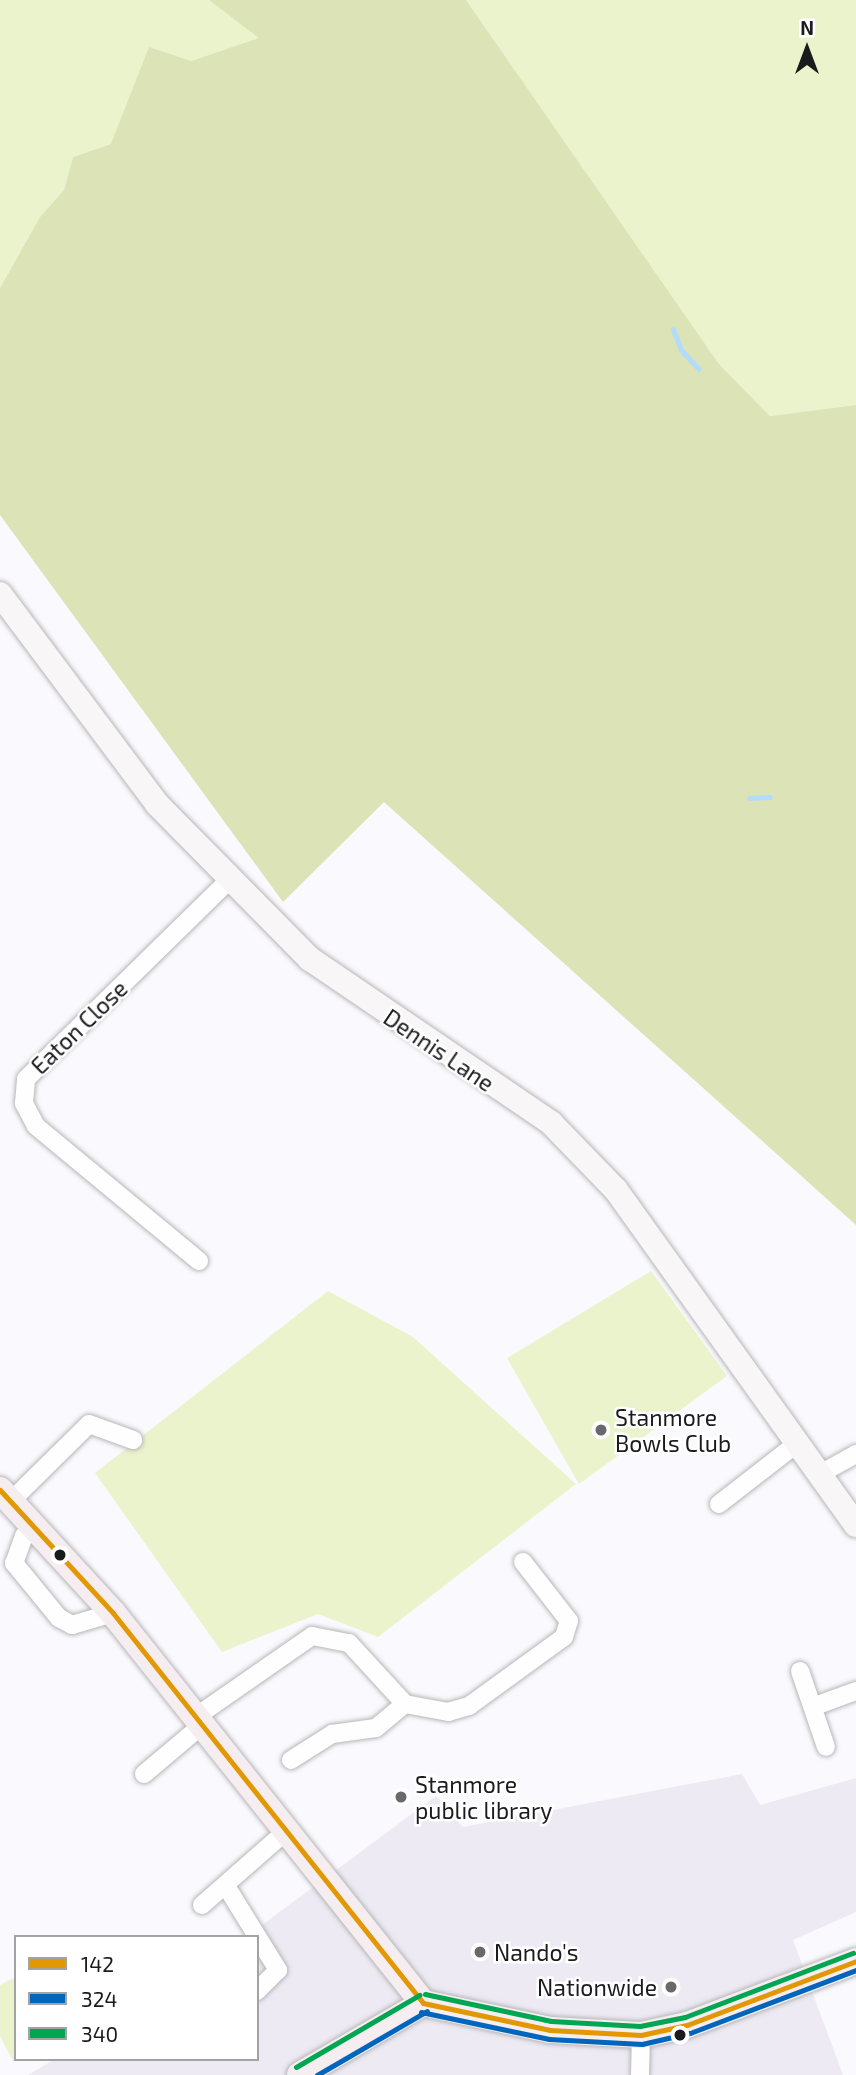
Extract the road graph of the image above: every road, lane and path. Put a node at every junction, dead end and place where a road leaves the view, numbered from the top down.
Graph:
1 (0, 594) edge
2 (229, 880) junction
3 (199, 1261) dead end
4 (133, 1440) dead end
5 (796, 1444) junction
6 (856, 1454) edge
7 (820, 1474) junction
8 (6, 1495) edge
9 (719, 1504) dead end
10 (856, 1525) edge
11 (39, 1528) junction
12 (523, 1562) dead end
13 (113, 1613) junction
14 (800, 1671) dead end
15 (856, 1691) edge
16 (405, 1704) junction
17 (815, 1706) junction
18 (198, 1722) junction
19 (826, 1747) dead end
20 (292, 1760) dead end
21 (144, 1774) dead end
22 (285, 1832) junction
23 (226, 1886) junction
24 (202, 1905) dead end
25 (256, 1935) edge
26 (259, 1939) edge
27 (856, 1961) edge
28 (259, 1989) edge
29 (423, 2004) junction
30 (641, 2035) junction
31 (300, 2075) edge
32 (640, 2075) edge

1 - 2 street, Dennis Lane
2 - 3 street, Eaton Close
2 - 5 street, Dennis Lane
4 - 8 street
5 - 7 street, Dennis Lane
5 - 9 street
6 - 7 street
7 - 10 street, Dennis Lane
8 - 11 main road
11 - 13 main road
11 - 13 street
12 - 16 street
13 - 18 main road
14 - 17 street
15 - 17 street
16 - 18 street
16 - 20 street
17 - 19 street
18 - 21 street
18 - 22 main road
22 - 23 street
22 - 29 main road
23 - 24 street
23 - 25 street
26 - 28 street
27 - 30 main road
29 - 30 main road
29 - 31 main road
30 - 32 street

